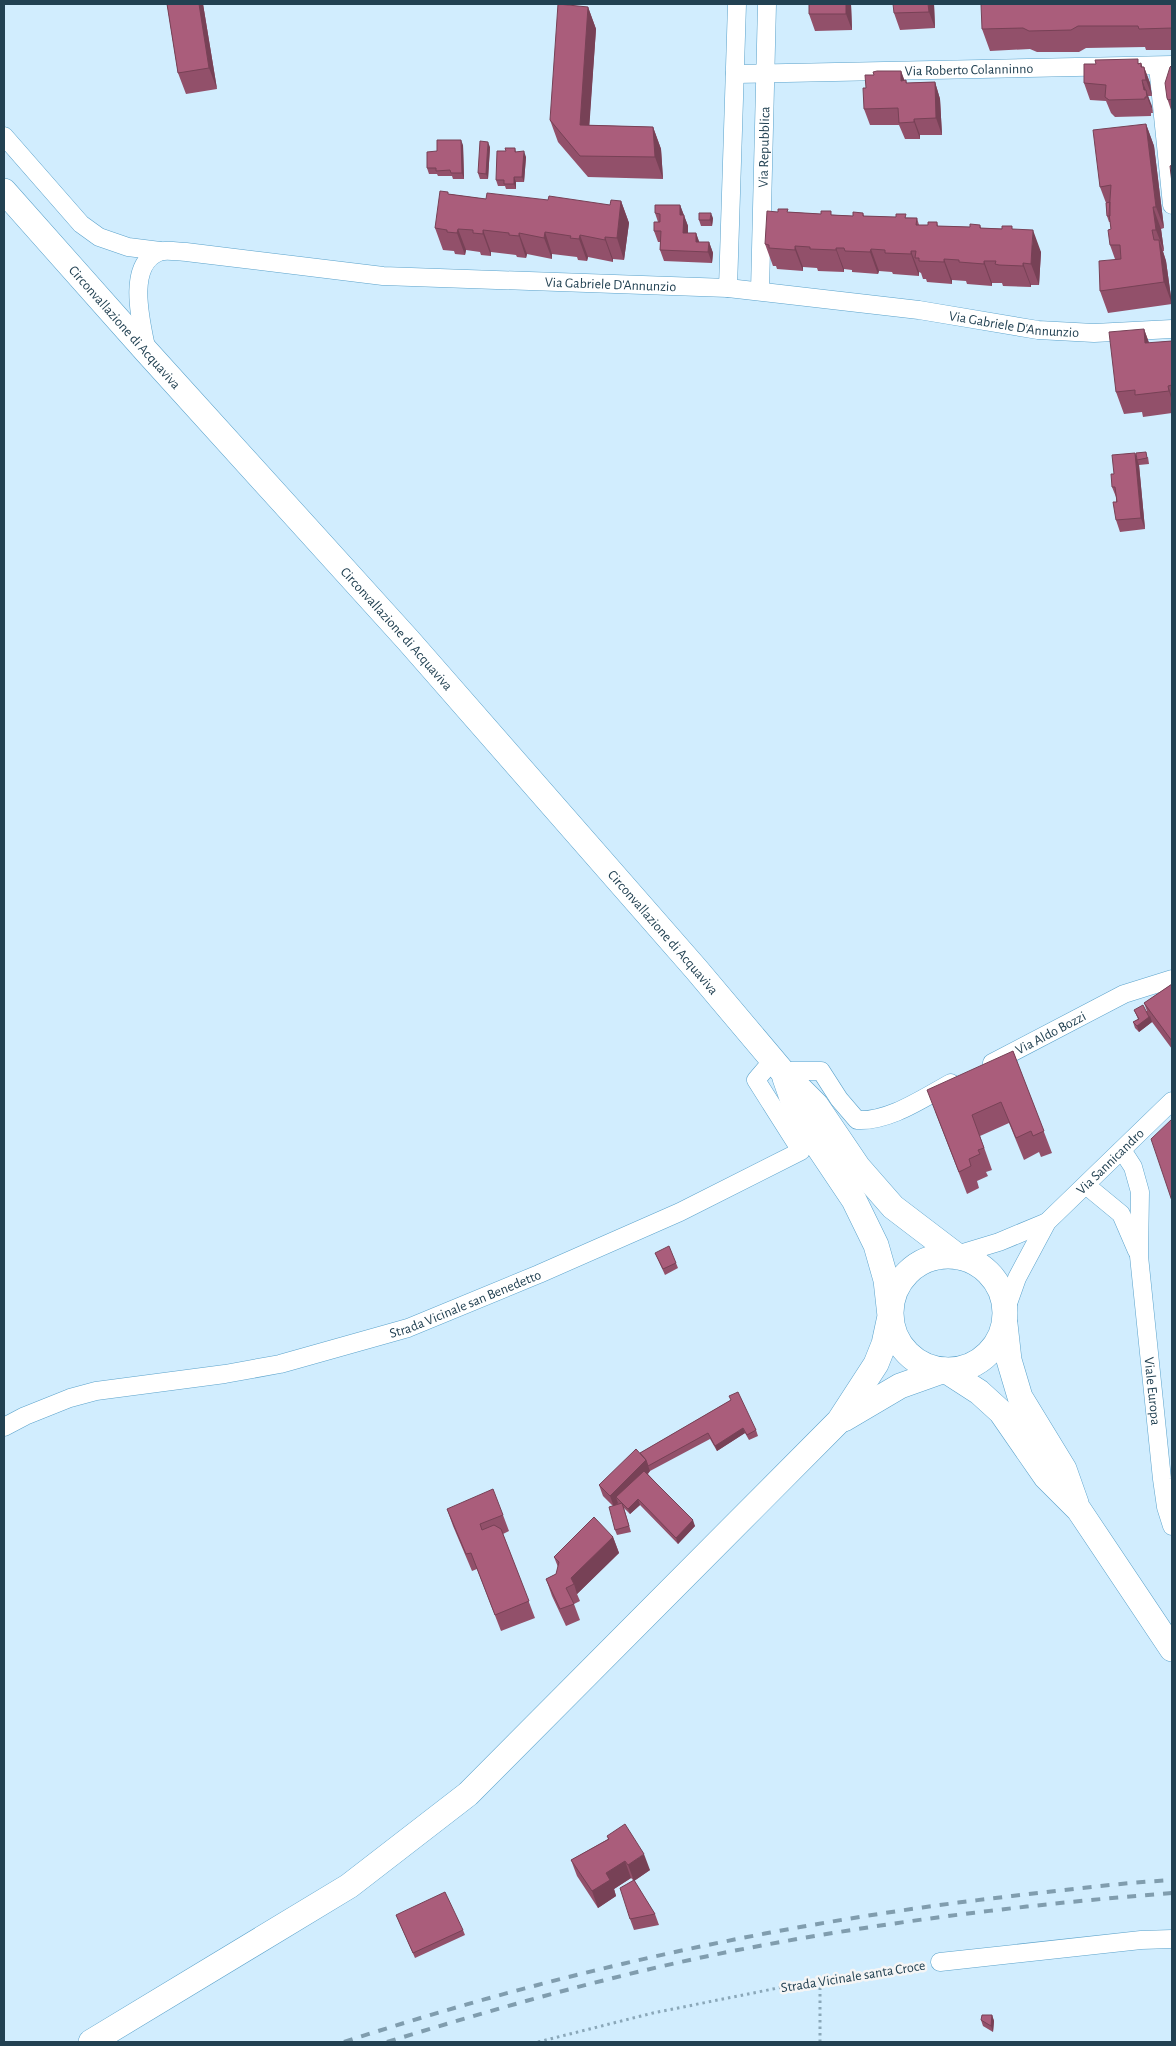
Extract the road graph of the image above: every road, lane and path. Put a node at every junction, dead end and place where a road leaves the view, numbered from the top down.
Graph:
1 (737, 4) edge
2 (767, 4) edge
3 (1165, 66) edge
4 (735, 74) junction
5 (765, 75) junction
6 (4, 136) edge
7 (4, 190) edge
8 (1172, 205) edge
9 (160, 251) junction
10 (728, 288) junction
11 (760, 292) junction
12 (1172, 329) edge
13 (147, 352) junction
14 (1172, 979) edge
15 (778, 1065) junction
16 (980, 1069) edge
17 (962, 1078) edge
18 (1172, 1101) edge
19 (1122, 1150) junction
20 (1087, 1186) junction
21 (1047, 1222) junction
22 (956, 1255) junction
23 (1139, 1256) junction
24 (890, 1316) junction
25 (1005, 1316) junction
26 (945, 1370) junction
27 (839, 1421) junction
28 (4, 1427) edge
29 (1079, 1510) junction
30 (1172, 1526) edge
31 (1172, 1649) edge
32 (1172, 1939) edge
33 (940, 1962) joint
34 (820, 1981) junction
35 (91, 2042) edge
36 (538, 2042) edge
37 (820, 2042) edge

1 - 4 street
2 - 5 street, Via Repubblica
3 - 5 street, Via Roberto Colanninno
3 - 8 street
4 - 5 street, Via Roberto Colanninno
4 - 10 street
5 - 11 street, Via Repubblica
6 - 9 street, Via Gabriele D'Annunzio
7 - 13 main road, Circonvallazione di Acquaviva
9 - 10 street, Via Gabriele D'Annunzio
9 - 13 street
10 - 11 street, Via Gabriele D'Annunzio
11 - 12 street, Via Gabriele D'Annunzio
13 - 15 main road, Circonvallazione di Acquaviva
14 - 16 street, Via Aldo Bozzi
15 - 17 street
15 - 22 main road
15 - 24 main road
15 - 28 street, Strada Vicinale san Benedetto
18 - 19 street, Via Sannicandro
19 - 20 street, Via Sannicandro
19 - 23 street, Viale Europa
20 - 21 street, Via Sannicandro
20 - 23 street, Viale Europa
21 - 22 street
21 - 25 street
22 - 24 main road
22 - 25 main road
23 - 30 street, Viale Europa
24 - 26 main road
24 - 27 main road
25 - 26 main road
25 - 29 main road
26 - 27 main road
26 - 29 main road
27 - 35 main road
29 - 31 main road
32 - 33 street, Strada Vicinale santa Croce
33 - 34 path, Strada Vicinale santa Croce
34 - 36 path, Strada Vicinale santa Croce
34 - 37 path

